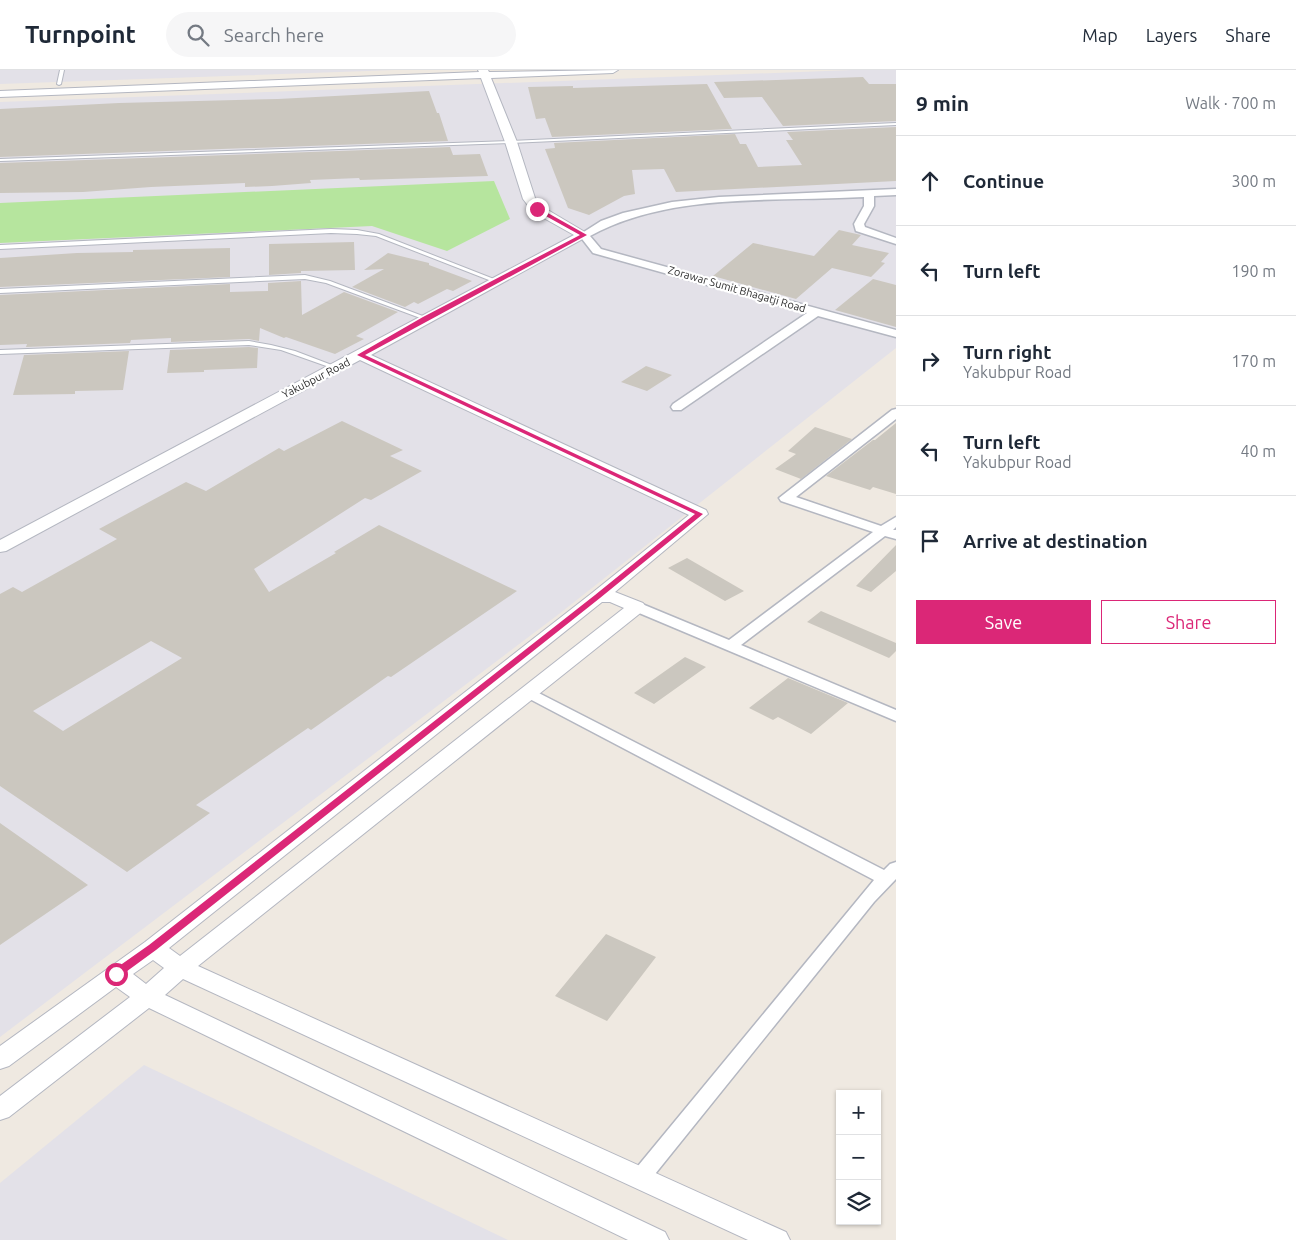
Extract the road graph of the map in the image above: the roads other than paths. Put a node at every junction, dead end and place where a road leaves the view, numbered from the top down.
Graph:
1 (62, 70) edge
2 (447, 70) edge
3 (613, 70) edge
4 (484, 72) edge
5 (59, 84) junction
6 (0, 86) edge
7 (0, 94) edge
8 (896, 124) edge
9 (511, 142) junction
10 (0, 160) edge
11 (896, 192) edge
12 (869, 194) junction
13 (584, 235) junction
14 (896, 241) edge
15 (0, 247) edge
16 (496, 281) junction
17 (0, 292) edge
18 (816, 312) junction
19 (425, 318) junction
20 (896, 334) edge
21 (0, 352) edge
22 (360, 355) junction
23 (334, 367) junction
24 (677, 406) dead end
25 (896, 414) edge
26 (896, 521) edge
27 (890, 534) edge
28 (0, 547) edge
29 (598, 597) junction
30 (637, 607) junction
31 (731, 646) junction
32 (529, 692) junction
33 (896, 716) edge
34 (891, 873) edge
35 (153, 948) junction
36 (180, 968) junction
37 (116, 974) junction
38 (147, 997) junction
39 (0, 1059) edge
40 (0, 1110) edge
41 (640, 1178) junction
42 (655, 1240) edge
43 (776, 1240) edge

1 - 5 lane
2 - 5 street
3 - 4 street
4 - 7 street
4 - 9 street
5 - 6 street
8 - 9 lane
9 - 10 lane
9 - 13 street
11 - 12 street
12 - 13 street
12 - 14 street
13 - 16 street, Yakubpur Road
13 - 18 street, Zorawar Sumit Bhagatji Road
15 - 16 lane
16 - 19 street, Yakubpur Road
17 - 19 lane
18 - 20 street, Zorawar Sumit Bhagatji Road
18 - 24 street
19 - 22 street, Yakubpur Road
21 - 23 lane
22 - 23 street, Yakubpur Road
22 - 29 street
23 - 28 street, Yakubpur Road
25 - 27 street
26 - 27 street
27 - 31 street
29 - 30 street
29 - 35 street
30 - 31 street
30 - 32 street
31 - 33 street
32 - 34 street
32 - 36 street
34 - 41 street
35 - 36 street
35 - 37 street
36 - 38 street
36 - 41 street
37 - 38 street
37 - 39 street
38 - 40 street
38 - 42 street
41 - 43 street

